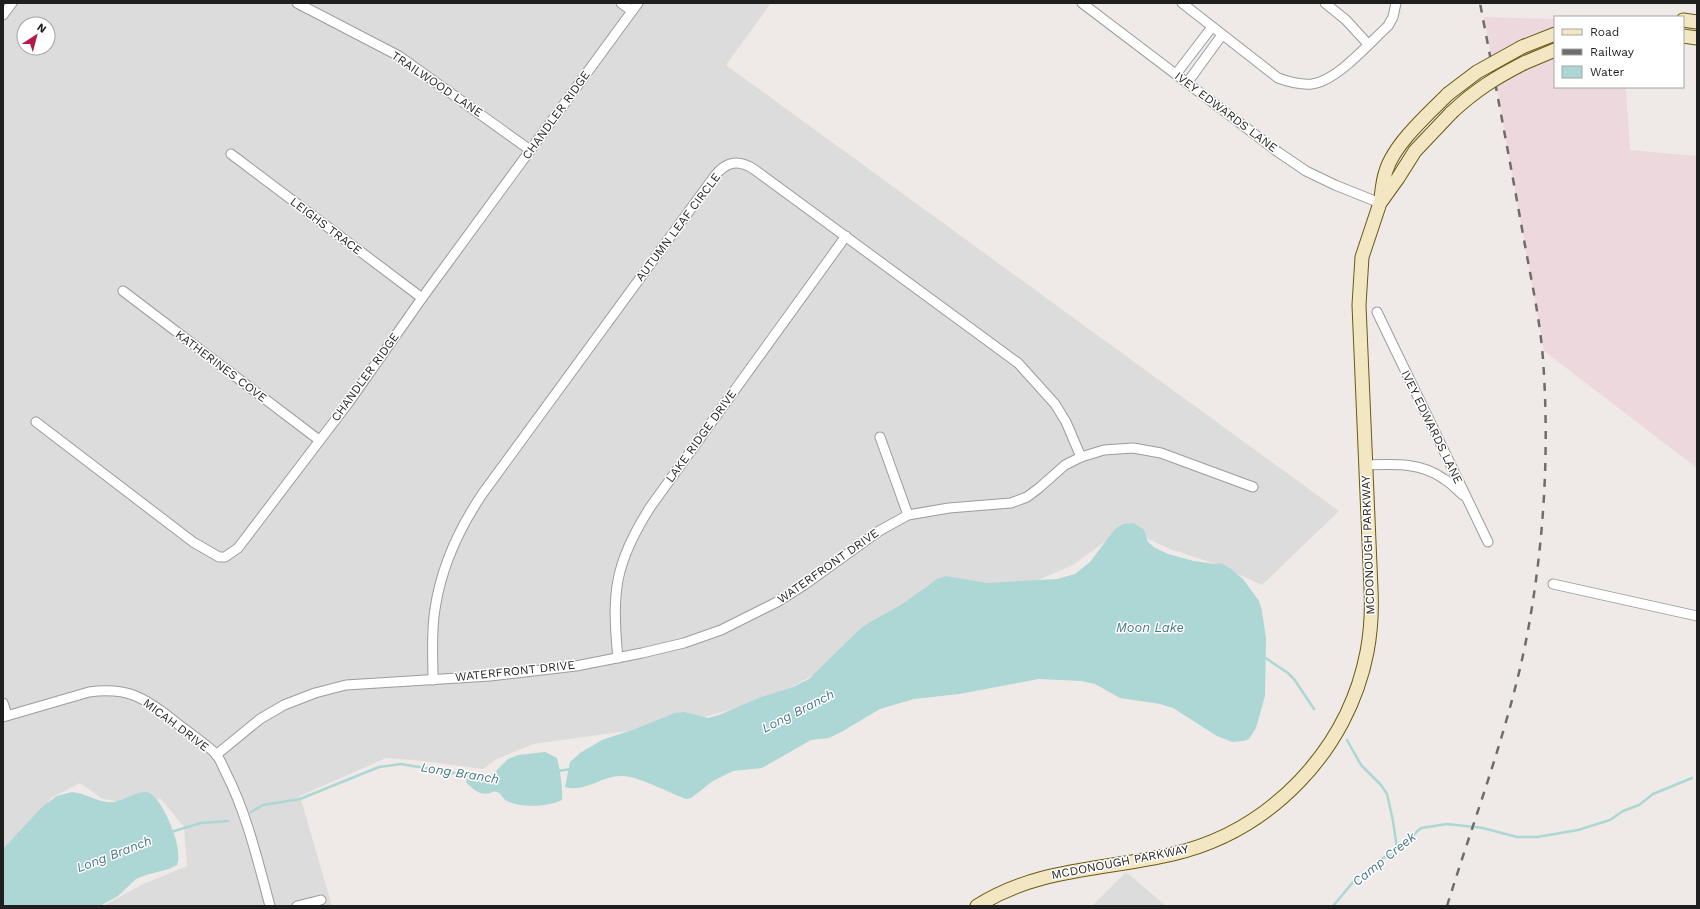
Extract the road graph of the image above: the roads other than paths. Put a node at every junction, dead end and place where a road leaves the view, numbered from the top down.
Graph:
1 (12, 3) edge
2 (297, 3) edge
3 (621, 3) edge
4 (638, 3) edge
5 (1082, 3) edge
6 (1182, 3) edge
7 (1325, 3) edge
8 (1396, 3) edge
9 (632, 11) junction
10 (3, 15) edge
11 (1684, 20) edge
12 (1697, 22) edge
13 (1212, 27) junction
14 (1222, 34) junction
15 (1554, 34) edge
16 (1684, 36) edge
17 (1697, 38) edge
18 (1368, 44) junction
19 (1554, 50) edge
20 (1176, 74) junction
21 (1187, 83) junction
22 (530, 150) junction
23 (231, 154) dead end
24 (1380, 203) junction
25 (846, 236) junction
26 (123, 291) dead end
27 (422, 298) junction
28 (1377, 312) dead end
29 (36, 422) dead end
30 (880, 437) dead end
31 (319, 440) junction
32 (1081, 457) junction
33 (1366, 465) junction
34 (1252, 488) dead end
35 (1466, 498) junction
36 (908, 515) junction
37 (1488, 542) dead end
38 (1553, 584) dead end
39 (1697, 616) edge
40 (618, 658) junction
41 (433, 680) junction
42 (3, 703) edge
43 (5, 716) edge
44 (216, 755) junction
45 (321, 900) dead end
46 (270, 906) edge
47 (297, 906) edge
48 (977, 906) edge

1 - 10 street
2 - 22 street, TRAILWOOD LANE
3 - 9 street
4 - 9 street, CHANDLER RIDGE
5 - 20 street, IVEY EDWARDS LANE
6 - 13 street
7 - 18 street
8 - 18 street
9 - 22 street, CHANDLER RIDGE
11 - 12 street
13 - 14 street
13 - 20 street
14 - 18 street
14 - 21 street
15 - 24 street, bridge
16 - 17 street
19 - 24 street, MCDONOUGH PARKWAY, bridge
20 - 21 street, IVEY EDWARDS LANE
21 - 24 street, IVEY EDWARDS LANE
22 - 27 street, CHANDLER RIDGE
23 - 27 street, LEIGHS TRACE
24 - 33 street, MCDONOUGH PARKWAY
25 - 32 street, AUTUMN LEAF CIRCLE
25 - 40 street, LAKE RIDGE DRIVE
25 - 41 street, AUTUMN LEAF CIRCLE
26 - 31 street, KATHERINES COVE
27 - 31 street, CHANDLER RIDGE
28 - 35 street, IVEY EDWARDS LANE
29 - 31 street, CHANDLER RIDGE
30 - 36 street
32 - 34 street, WATERFRONT DRIVE
32 - 36 street, WATERFRONT DRIVE
33 - 35 street
33 - 48 street, MCDONOUGH PARKWAY
35 - 37 street, IVEY EDWARDS LANE
36 - 40 street, WATERFRONT DRIVE
38 - 39 street
40 - 41 street, WATERFRONT DRIVE
41 - 44 street, WATERFRONT DRIVE
42 - 43 street
43 - 44 street, MICAH DRIVE
44 - 46 street, MICAH DRIVE
45 - 47 street

